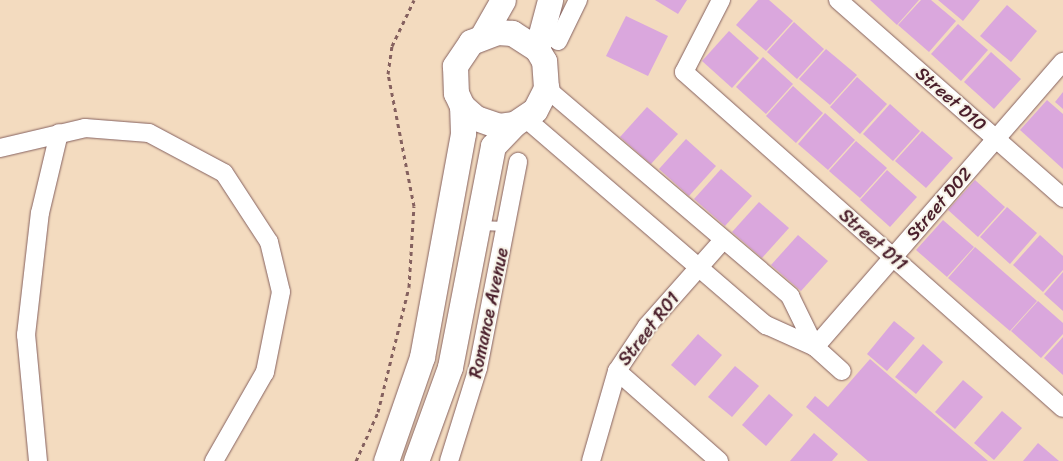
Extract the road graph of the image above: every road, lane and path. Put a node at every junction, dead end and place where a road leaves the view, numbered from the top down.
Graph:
1 (414, 0) edge
2 (503, 0) edge
3 (550, 0) edge
4 (578, 0) edge
5 (721, 0) edge
6 (838, 0) edge
7 (483, 35) junction
8 (547, 45) junction
9 (1063, 62) edge
10 (546, 88) junction
11 (462, 106) junction
12 (520, 121) junction
13 (59, 133) junction
14 (996, 139) junction
15 (0, 148) edge
16 (518, 162) dead end
17 (1063, 198) edge
18 (478, 225) junction
19 (507, 226) junction
20 (723, 240) junction
21 (893, 257) junction
22 (699, 268) junction
23 (815, 347) junction
24 (617, 371) junction
25 (842, 372) dead end
26 (1063, 408) edge
27 (38, 461) edge
28 (214, 461) edge
29 (356, 461) edge
30 (386, 461) edge
31 (416, 461) edge
32 (449, 461) edge
33 (591, 461) edge
34 (719, 461) edge

1 - 29 path
2 - 7 street
3 - 8 street
4 - 8 street
5 - 21 street, Street D11
6 - 14 street, Street D10
7 - 8 street
7 - 11 street
8 - 10 street
9 - 14 street, Street D02
10 - 12 street
10 - 20 street
11 - 12 street
11 - 30 street
12 - 18 street
12 - 22 street
13 - 15 street
13 - 27 street
13 - 28 street
14 - 17 street, Street D10
14 - 21 street, Street D02
16 - 19 street, Romance Avenue
18 - 19 lane
18 - 31 street
19 - 32 street, Romance Avenue
20 - 22 street, Street R01
20 - 23 street
21 - 23 street, Street D02
21 - 26 street, Street D11
22 - 23 street
22 - 24 street, Street R01
23 - 25 street
24 - 33 street, Street R01
24 - 34 street

